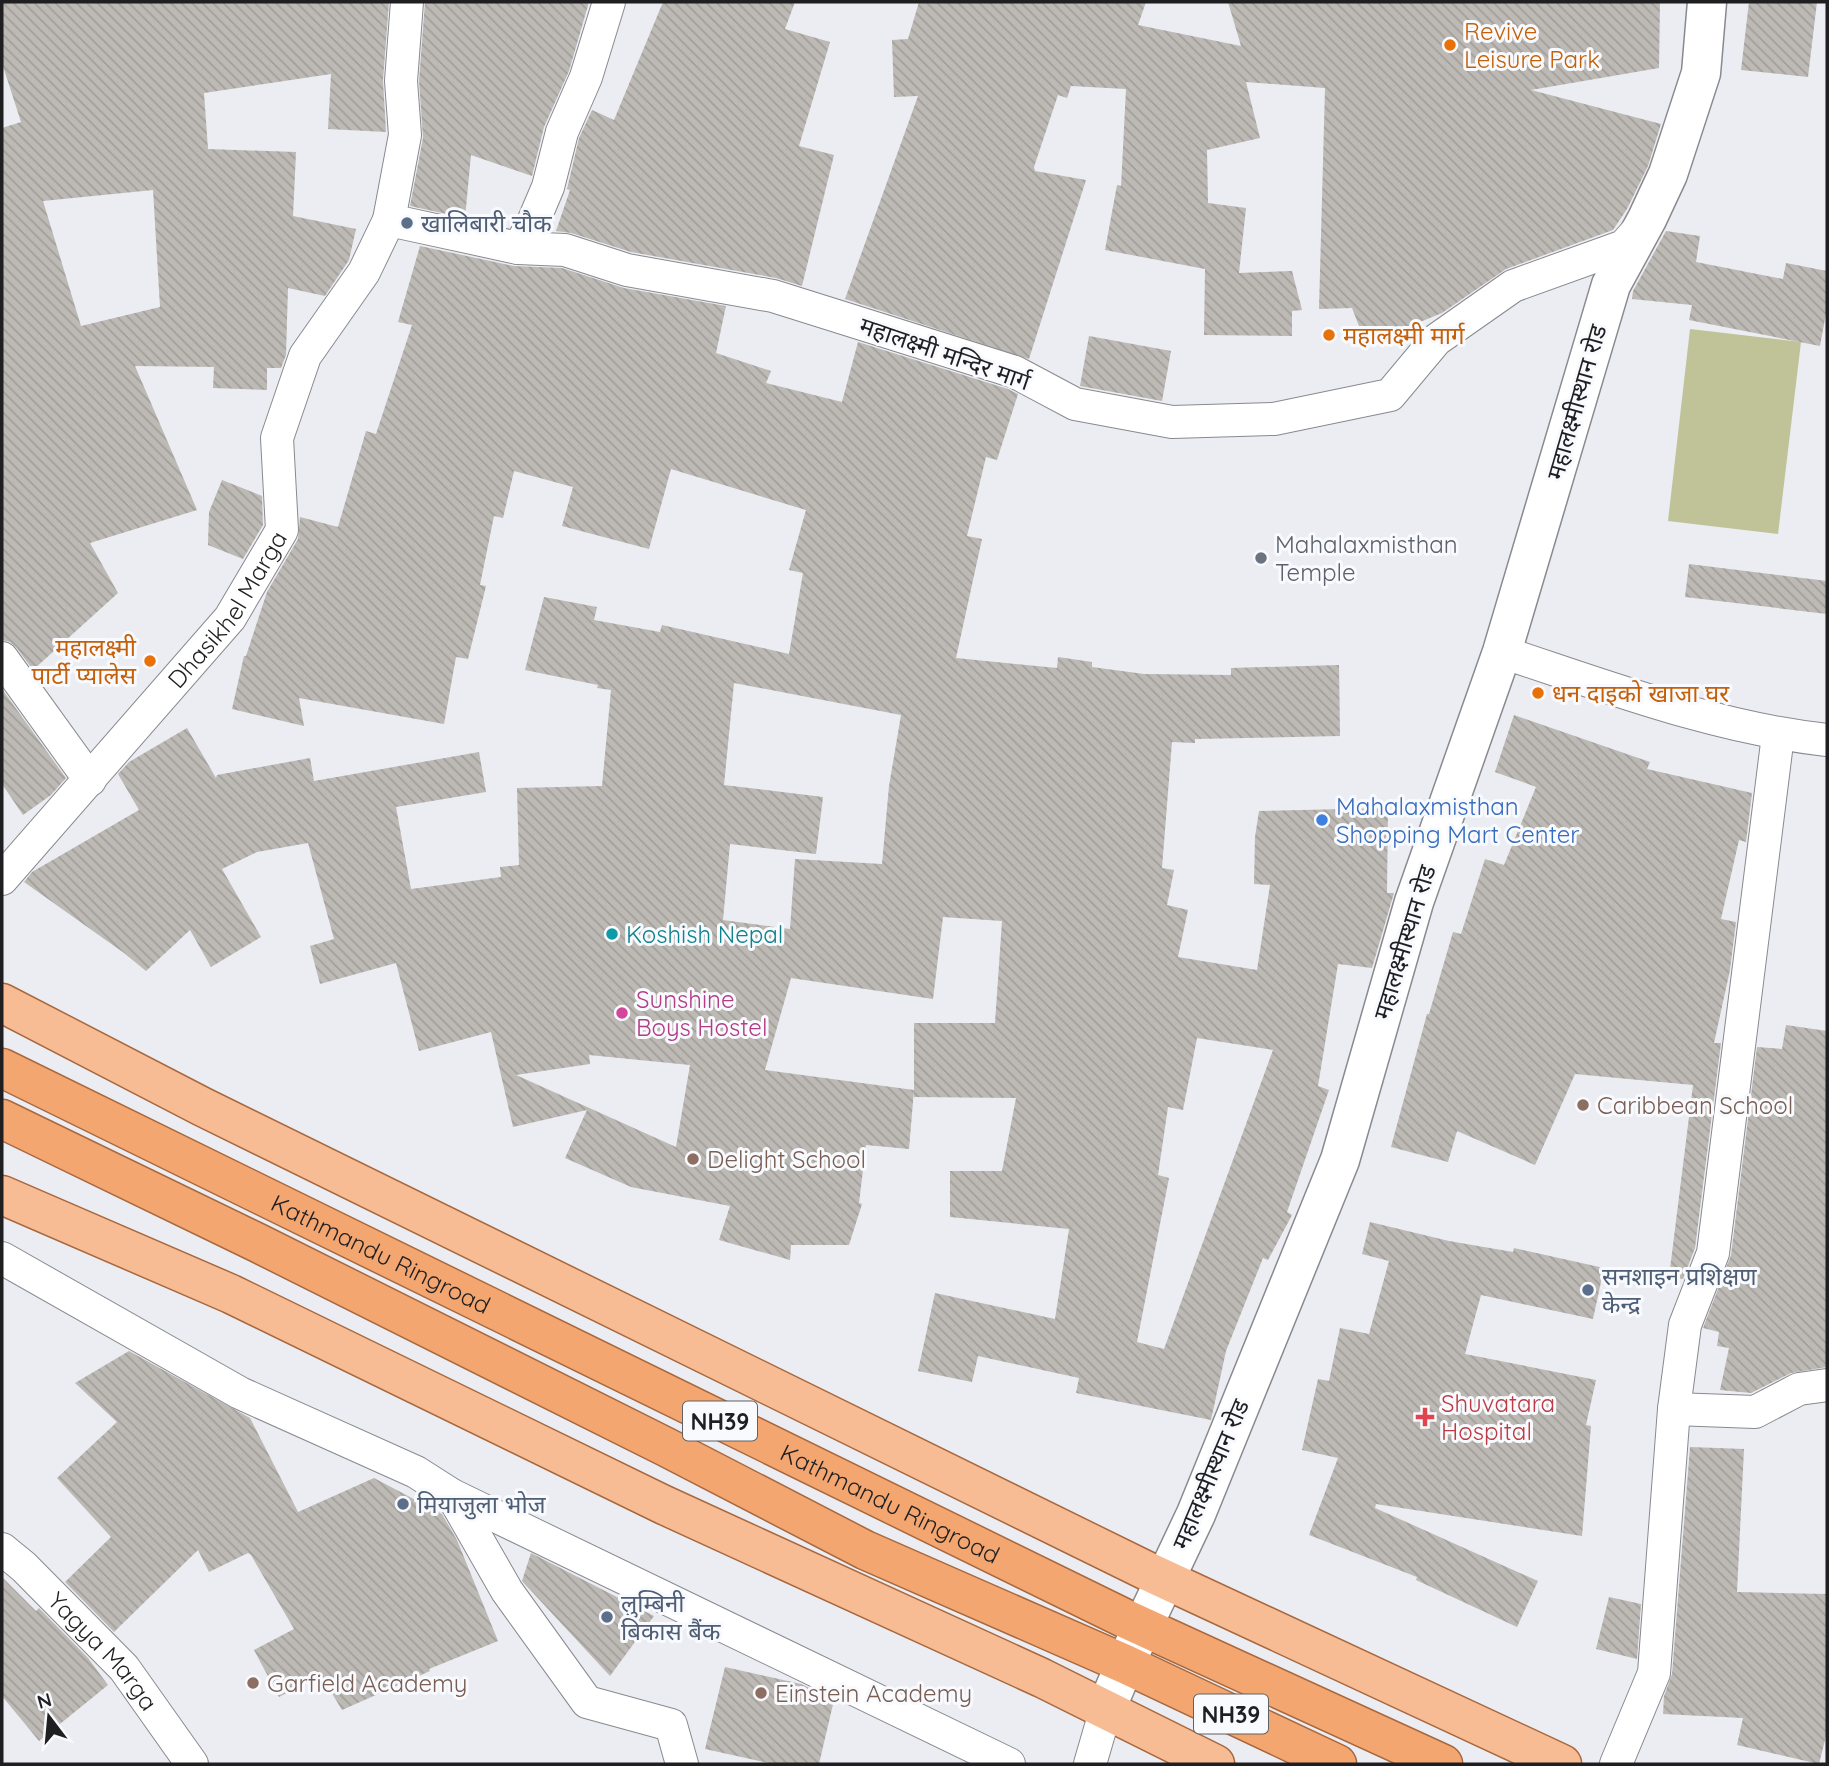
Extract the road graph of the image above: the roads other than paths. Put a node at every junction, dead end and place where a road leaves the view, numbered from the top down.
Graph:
1 (407, 2) edge
2 (609, 2) edge
3 (1707, 2) edge
4 (1647, 219) junction
5 (389, 220) junction
6 (518, 248) junction
7 (1502, 652) junction
8 (2, 658) edge
9 (1778, 735) junction
10 (1827, 740) edge
11 (90, 780) junction
12 (2, 879) edge
13 (2, 1003) edge
14 (2, 1068) edge
15 (2, 1119) edge
16 (2, 1195) edge
17 (2, 1258) edge
18 (1827, 1385) edge
19 (1674, 1409) junction
20 (452, 1495) junction
21 (2, 1549) edge
22 (1164, 1579) junction
23 (1143, 1627) junction
24 (1125, 1664) junction
25 (1106, 1709) junction
26 (191, 1764) edge
27 (682, 1764) edge
28 (1009, 1764) edge
29 (1090, 1764) edge
30 (1215, 1764) edge
31 (1337, 1764) edge
32 (1443, 1764) edge
33 (1562, 1764) edge
34 (1616, 1764) edge

1 - 5 street, Dhasikhel Marga
2 - 6 street
3 - 4 street, महालक्ष्मीस्थान रोड
4 - 6 street, महालक्ष्मी मन्दिर मार्ग
4 - 7 street, महालक्ष्मीस्थान रोड
5 - 6 street
5 - 11 street, Dhasikhel Marga
7 - 9 street
7 - 22 street, महालक्ष्मीस्थान रोड
8 - 11 street
9 - 10 street
9 - 19 street
11 - 12 street, Dhasikhel Marga
13 - 22 main road
14 - 23 highway, Kathmandu Ringroad / NH39
15 - 24 highway, Kathmandu Ringroad / NH39
16 - 25 main road
17 - 20 street
18 - 19 street
19 - 34 street
20 - 27 street
20 - 28 street
21 - 26 street, Yagya Marga
22 - 23 street, महालक्ष्मीस्थान रोड
22 - 33 main road
23 - 24 street, महालक्ष्मीस्थान रोड
23 - 32 highway, Kathmandu Ringroad / NH39
24 - 25 street, महालक्ष्मीस्थान रोड
24 - 31 highway, Kathmandu Ringroad / NH39
25 - 29 street
25 - 30 main road

